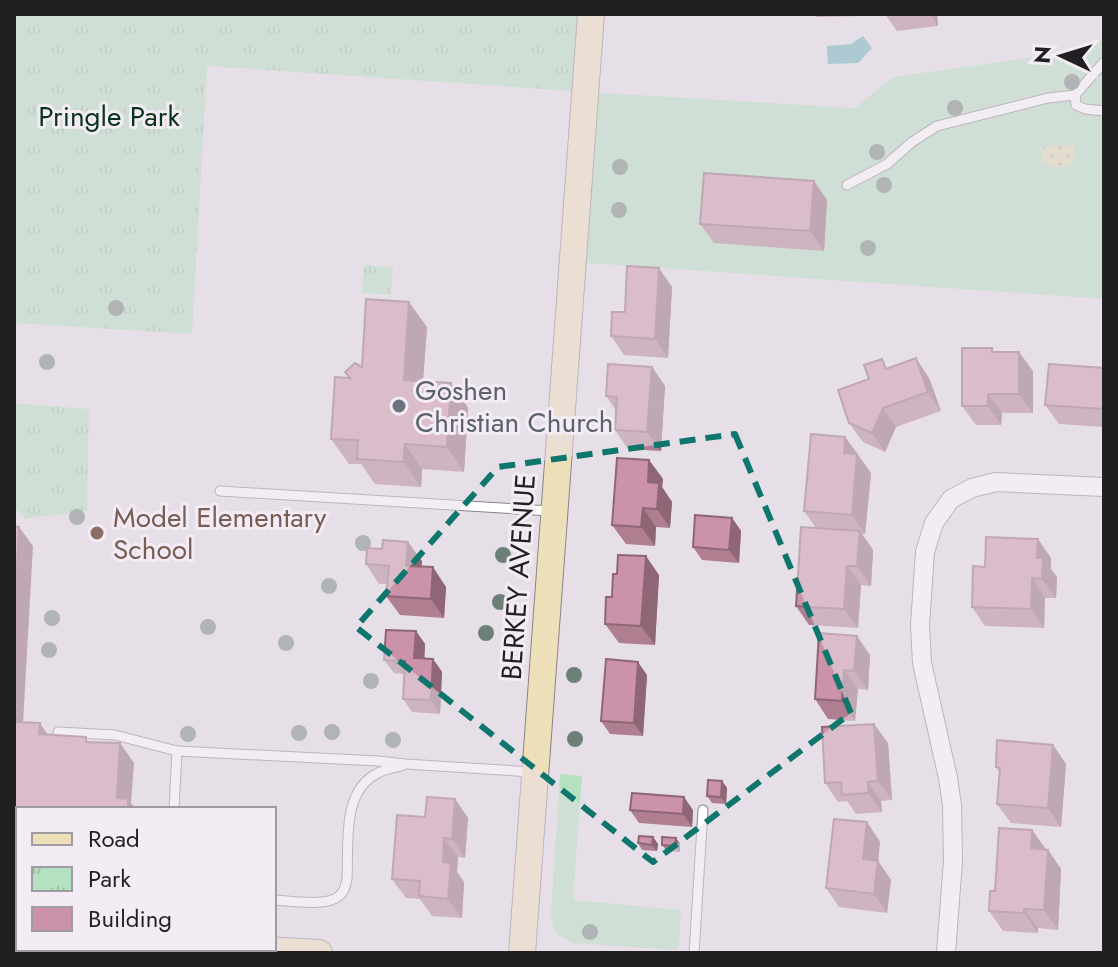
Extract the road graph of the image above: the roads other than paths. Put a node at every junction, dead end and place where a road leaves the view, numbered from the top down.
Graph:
1 (591, 14) edge
2 (1104, 62) edge
3 (1075, 95) junction
4 (1104, 111) edge
5 (847, 185) dead end
6 (1104, 487) edge
7 (220, 491) dead end
8 (555, 511) junction
9 (58, 732) edge
10 (177, 751) junction
11 (406, 764) junction
12 (535, 772) junction
13 (174, 807) edge
14 (703, 810) dead end
15 (276, 900) edge
16 (276, 951) edge
17 (319, 953) edge
18 (522, 953) edge
19 (694, 953) edge
20 (946, 953) edge

1 - 8 street, BERKEY AVENUE
2 - 3 lane
3 - 4 lane
3 - 5 lane
6 - 20 street
7 - 8 lane
8 - 12 street, BERKEY AVENUE
9 - 10 lane
10 - 11 lane
10 - 13 lane
11 - 12 lane
11 - 15 lane
12 - 18 street, BERKEY AVENUE
14 - 19 lane
16 - 17 street

